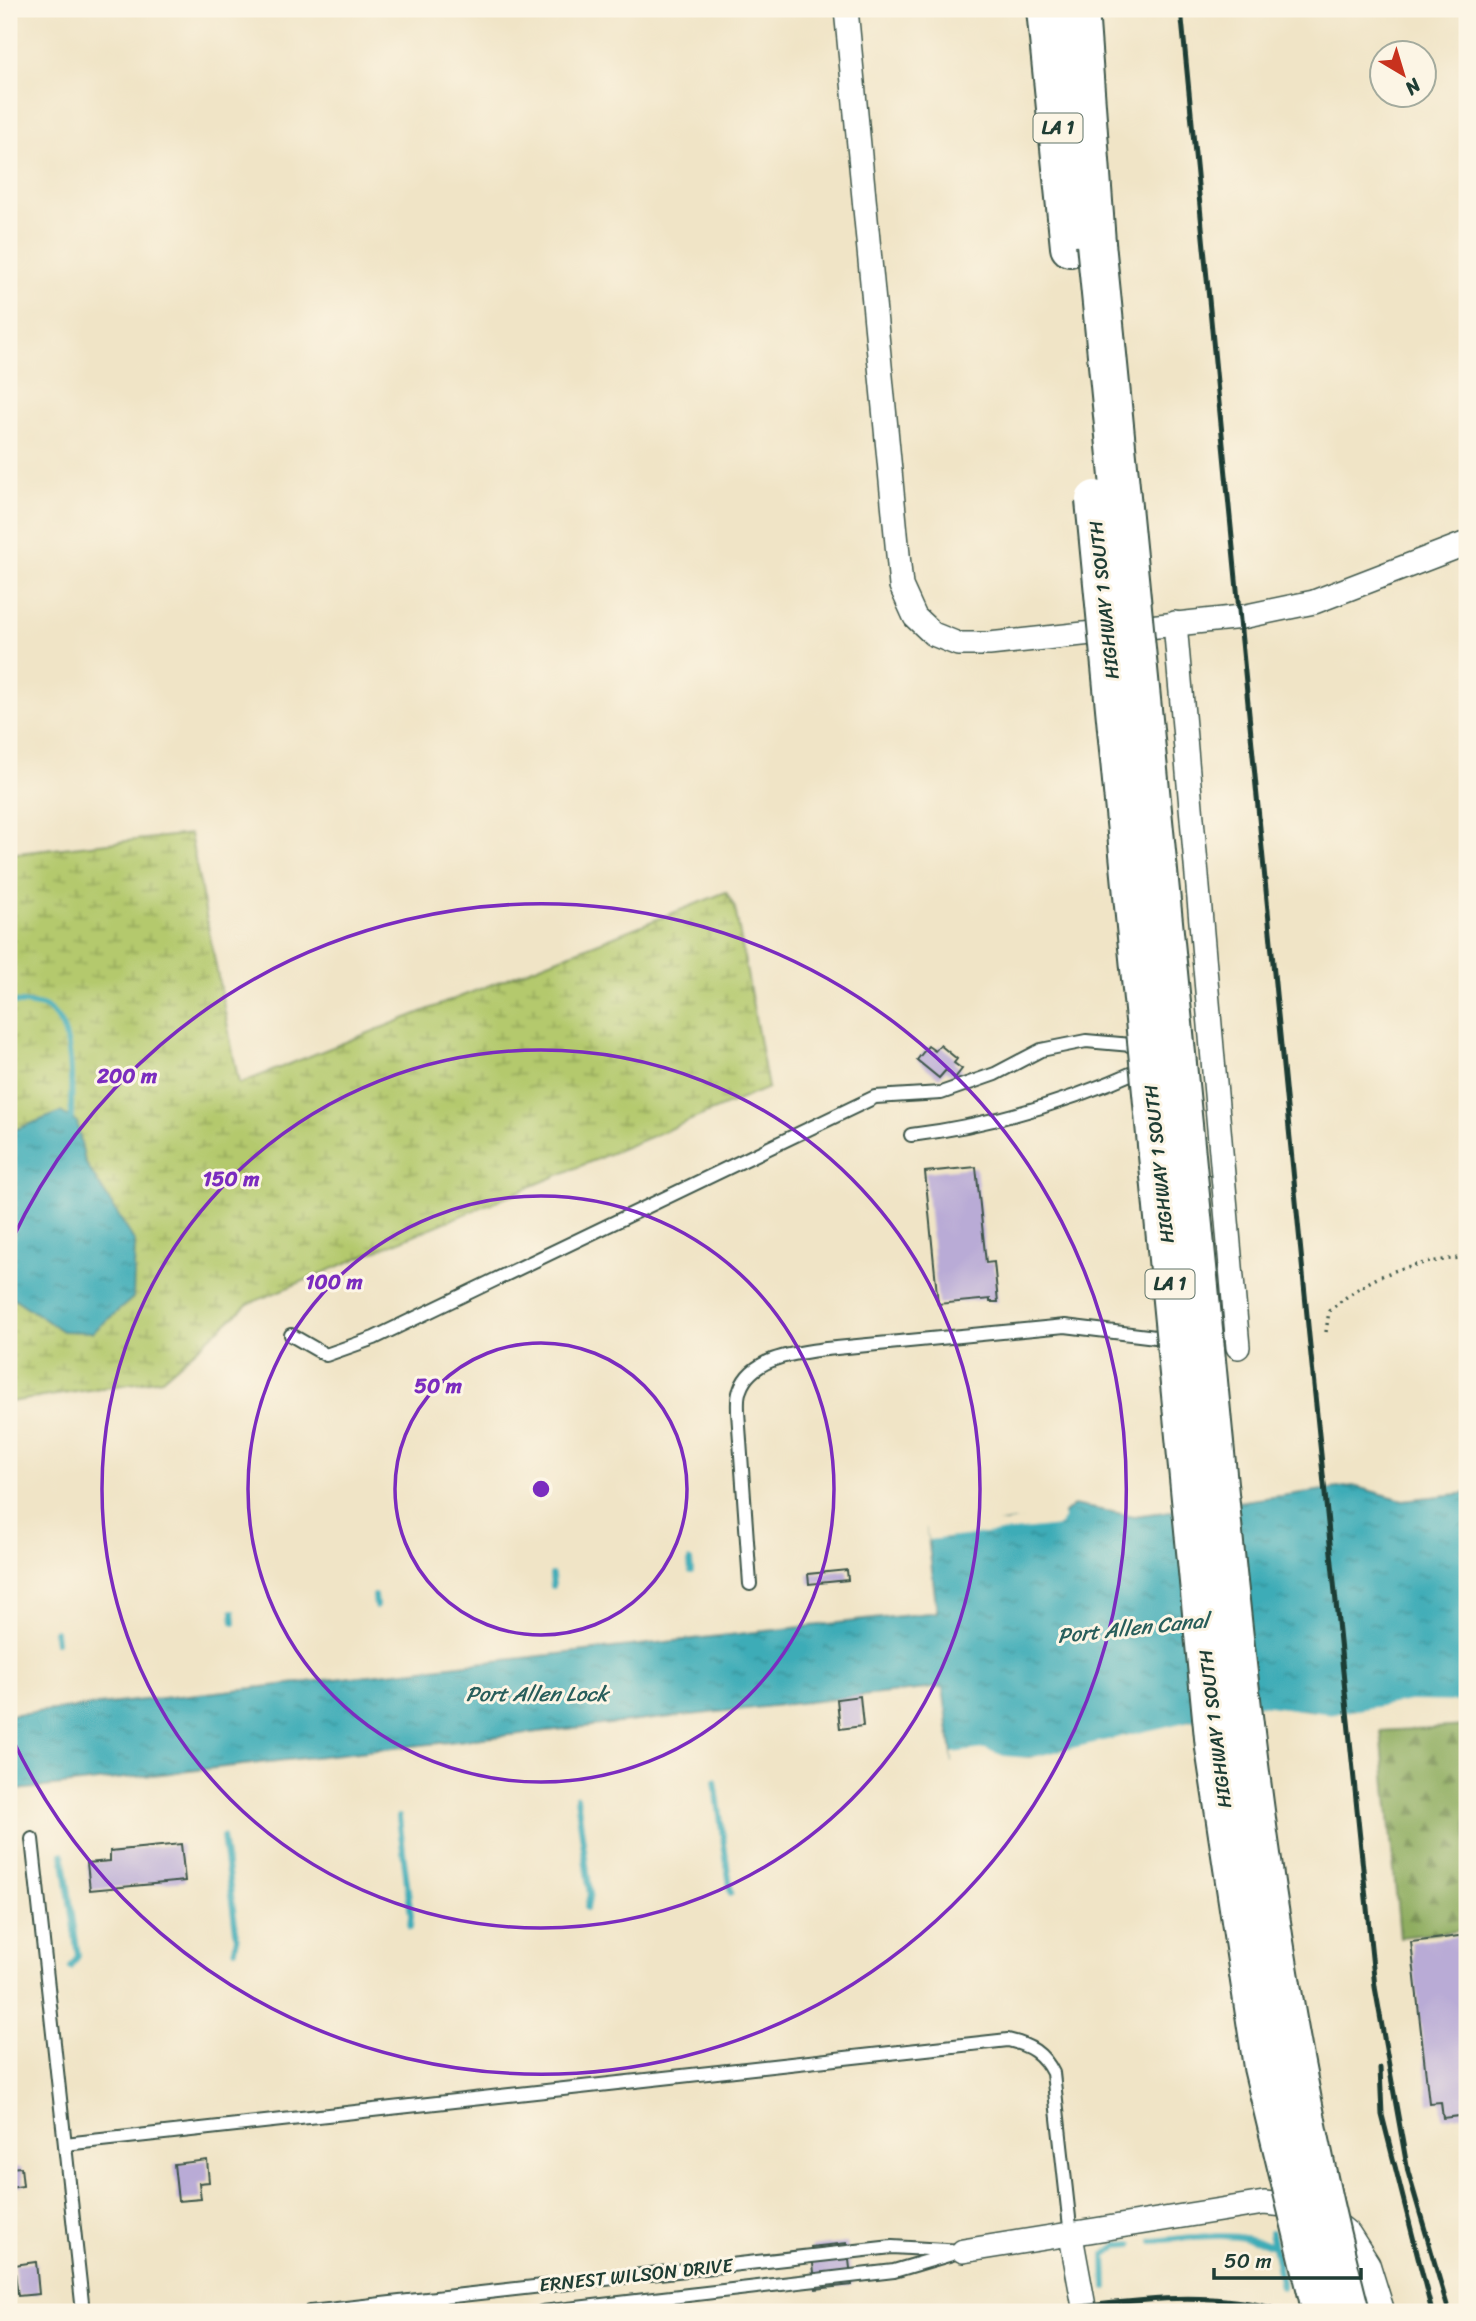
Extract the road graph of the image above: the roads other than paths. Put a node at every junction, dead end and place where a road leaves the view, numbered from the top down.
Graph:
1 (846, 9) edge
2 (1046, 9) edge
3 (1079, 9) edge
4 (1083, 245) junction
5 (1467, 543) edge
6 (1175, 623) junction
7 (1194, 1052) junction
8 (911, 1135) dead end
9 (290, 1335) dead end
10 (1238, 1348) joint
11 (750, 1584) dead end
12 (32, 1839) dead end
13 (65, 2144) junction
14 (1071, 2235) junction
15 (962, 2251) junction
16 (83, 2312) edge
17 (310, 2312) edge
18 (542, 2312) edge
19 (1084, 2312) edge
20 (1322, 2312) edge
21 (1350, 2312) edge
22 (1383, 2312) edge

1 - 6 street
2 - 4 highway, HIGHWAY 1 SOUTH / LA 1
3 - 4 highway
4 - 20 highway, HIGHWAY 1 SOUTH / LA 1, bridge
4 - 21 highway, bridge
5 - 6 street
6 - 7 street
7 - 8 lane
7 - 9 lane
7 - 10 street
10 - 11 lane
12 - 13 lane
13 - 14 lane
13 - 16 lane
14 - 15 street, ERNEST WILSON DRIVE
14 - 19 street
14 - 22 street, ERNEST WILSON DRIVE
15 - 17 lane, ERNEST WILSON DRIVE
15 - 18 lane, ERNEST WILSON DRIVE

